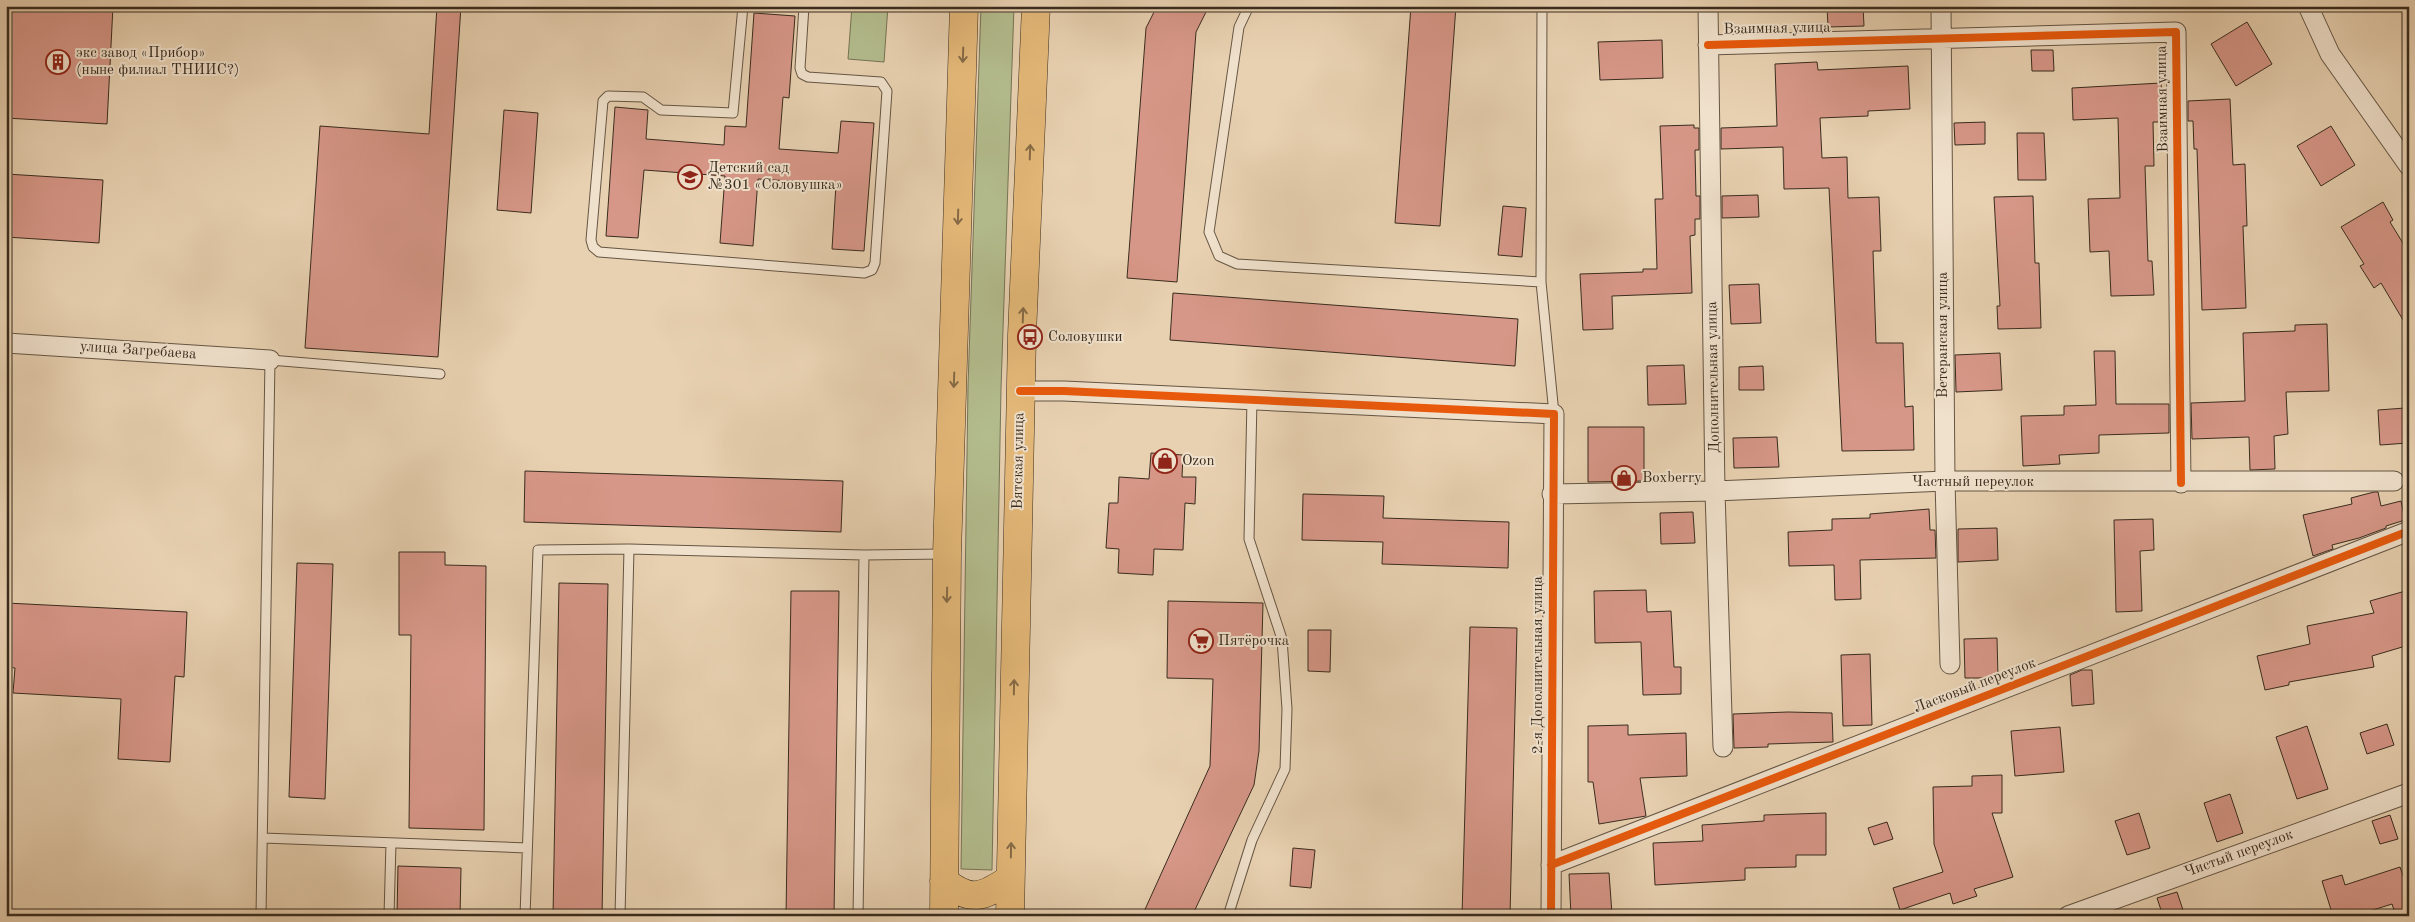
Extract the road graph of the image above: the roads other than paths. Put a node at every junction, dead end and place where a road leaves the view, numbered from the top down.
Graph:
1 (743, 6) edge
2 (804, 6) edge
3 (964, 6) edge
4 (1036, 6) edge
5 (1250, 6) edge
6 (1542, 6) edge
7 (1708, 6) edge
8 (1941, 6) edge
9 (2308, 6) edge
10 (1941, 39) junction
11 (1708, 45) junction
12 (2409, 166) edge
13 (1541, 282) junction
14 (6, 343) edge
15 (270, 360) junction
16 (440, 374) dead end
17 (1020, 391) junction
18 (1252, 400) junction
19 (1554, 414) junction
20 (1945, 481) junction
21 (2394, 481) dead end
22 (2181, 483) junction
23 (1715, 491) junction
24 (1552, 494) junction
25 (2409, 531) edge
26 (628, 549) junction
27 (947, 554) junction
28 (864, 555) junction
29 (1950, 664) dead end
30 (1723, 747) dead end
31 (2409, 793) edge
32 (264, 838) junction
33 (392, 843) junction
34 (527, 848) junction
35 (1551, 865) junction
36 (1010, 879) junction
37 (944, 881) junction
38 (261, 916) edge
39 (389, 916) edge
40 (525, 916) edge
41 (620, 916) edge
42 (858, 916) edge
43 (944, 916) edge
44 (1010, 916) edge
45 (1228, 916) edge
46 (1551, 916) edge
47 (2068, 916) edge

1 - 2 lane
3 -> 27 main road
17 -> 4 main road, Вятская улица
5 - 13 lane
6 - 13 lane
7 - 11 street, Дополнительная улица
8 - 10 street, Ветеранская улица
9 - 12 street
10 - 11 street, Взаимная улица
10 - 20 street, Ветеранская улица
10 - 22 street, Взаимная улица
11 - 23 street, Дополнительная улица
13 - 19 lane
14 - 15 street, улица Загребаева
15 - 16 lane
15 - 32 lane
17 - 18 street
36 -> 17 main road, Вятская улица
18 - 19 street
18 - 45 lane
19 - 24 street, 2-я Дополнительная улица
20 - 22 street, Частный переулок
20 - 23 street, Частный переулок
20 - 29 street, Ветеранская улица
21 - 22 street, Частный переулок
23 - 24 street, Частный переулок
23 - 30 street, Дополнительная улица
24 - 35 street, 2-я Дополнительная улица
25 - 35 street, Ласковый переулок
26 - 28 lane
26 - 34 lane
26 - 41 lane
27 - 28 lane
27 -> 37 main road
28 - 42 lane
31 - 47 street, Чистый переулок
32 - 33 lane
32 - 38 lane
33 - 34 lane
33 - 39 lane
34 - 40 lane
35 - 46 street, 2-я Дополнительная улица
36 - 37 main road
36 - 44 main road, Вятская улица
37 - 43 main road

